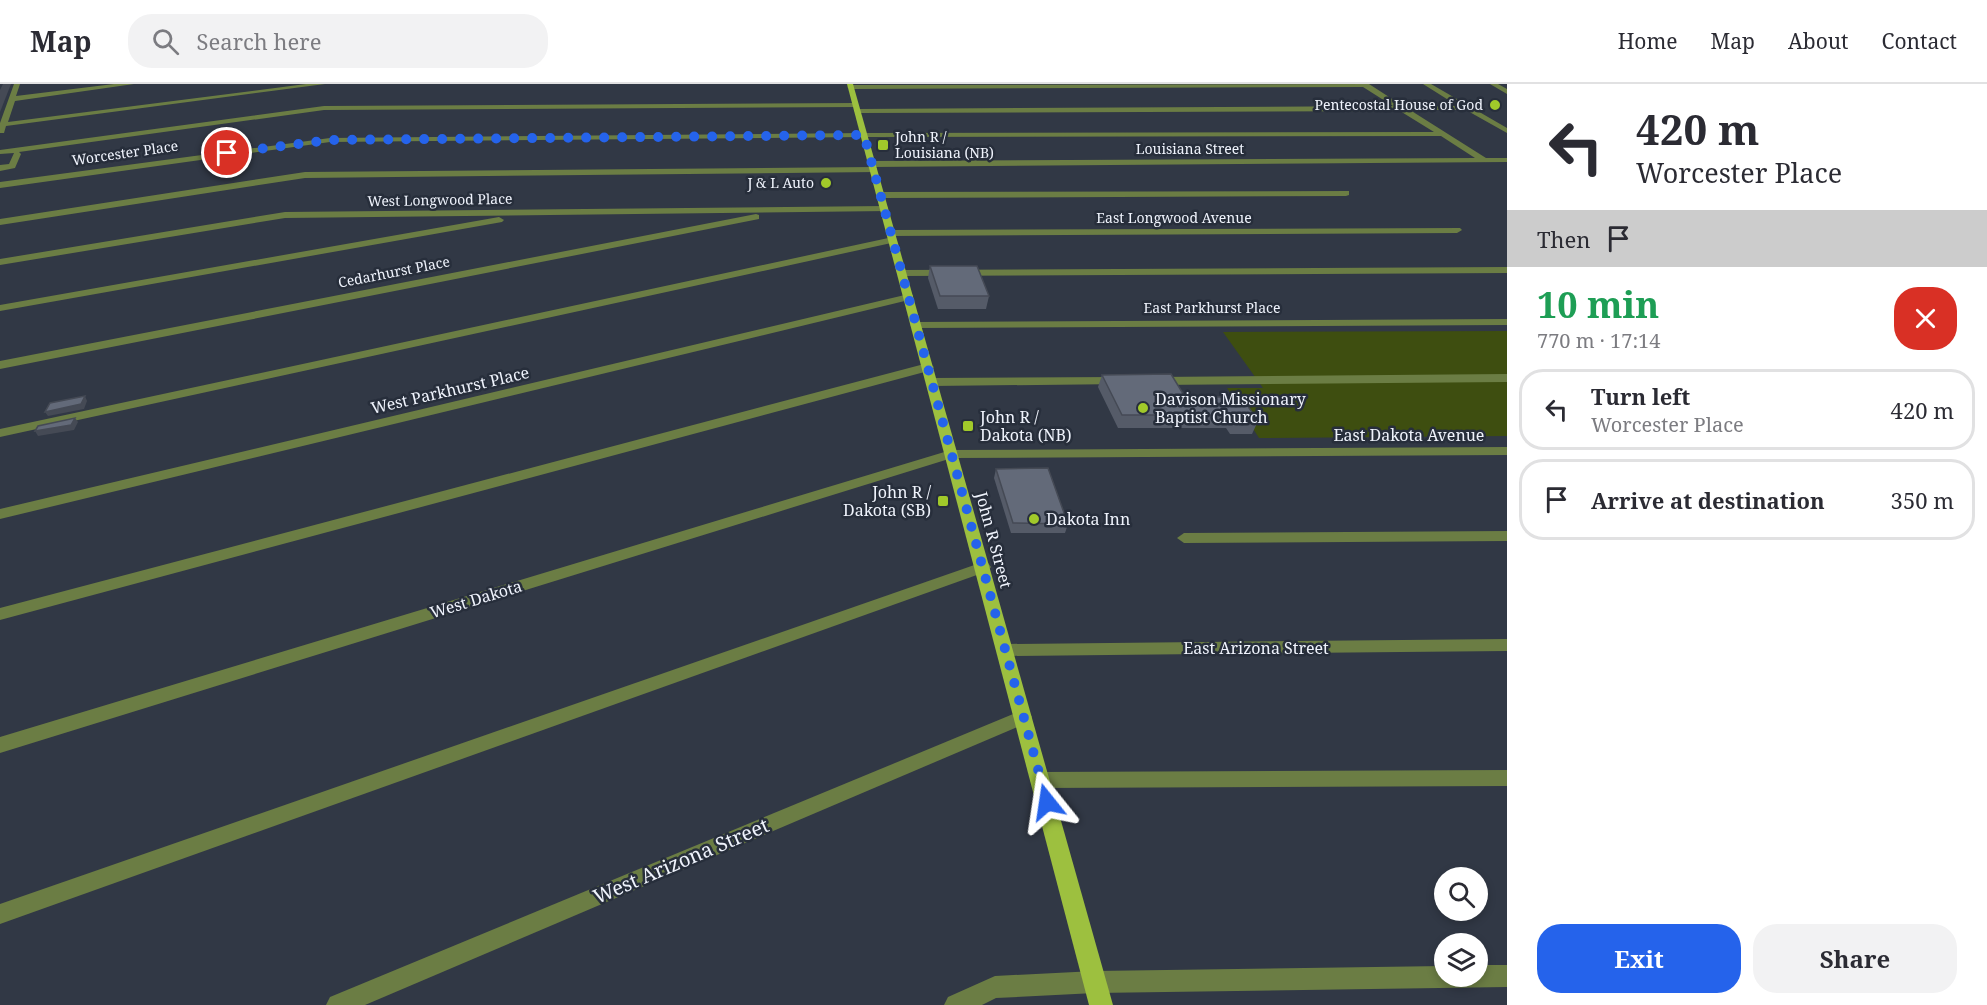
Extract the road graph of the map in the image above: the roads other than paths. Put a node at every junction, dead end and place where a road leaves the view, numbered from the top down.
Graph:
1 (17, 84) edge
2 (131, 84) edge
3 (322, 84) edge
4 (1426, 84) edge
5 (1493, 84) edge
6 (1364, 85) edge
7 (851, 86) edge
8 (1507, 92) edge
9 (12, 99) junction
10 (857, 108) junction
11 (1402, 108) junction
12 (1467, 108) junction
13 (2, 125) edge
14 (1507, 131) edge
15 (0, 134) edge
16 (1442, 134) junction
17 (864, 135) junction
18 (0, 152) edge
19 (17, 154) dead end
20 (1484, 160) junction
21 (1507, 160) edge
22 (12, 166) junction
23 (874, 167) junction
24 (0, 168) edge
25 (9, 176) dead end
26 (0, 185) edge
27 (1346, 193) dead end
28 (883, 202) junction
29 (794, 210) junction
30 (541, 212) junction
31 (0, 222) edge
32 (1457, 230) dead end
33 (892, 236) junction
34 (0, 262) edge
35 (1507, 270) edge
36 (902, 273) junction
37 (909, 297) junction
38 (0, 308) edge
39 (1507, 322) edge
40 (916, 325) junction
41 (0, 365) edge
42 (928, 367) junction
43 (1507, 378) edge
44 (932, 382) junction
45 (0, 433) edge
46 (1507, 451) edge
47 (951, 454) junction
48 (0, 514) edge
49 (1507, 536) edge
50 (1184, 538) dead end
51 (982, 567) junction
52 (0, 614) edge
53 (1507, 645) edge
54 (1005, 650) junction
55 (1023, 717) junction
56 (0, 744) edge
57 (1507, 778) edge
58 (1040, 780) junction
59 (0, 914) edge
60 (1507, 976) edge
61 (1095, 982) junction
62 (338, 1005) edge
63 (956, 1005) edge
64 (1101, 1005) edge

1 - 9 street
2 - 9 street
3 - 13 street
4 - 12 street
5 - 8 street
6 - 7 street
6 - 11 street
7 - 10 main road, John R Street
9 - 13 street
10 - 11 street
10 - 17 main road, John R Street
10 - 18 street
11 - 12 street
11 - 16 street
12 - 14 street
13 - 15 street
16 - 17 street, Worcester Place
16 - 20 street
17 - 23 main road, John R Street
17 - 26 street, Worcester Place
19 - 22 street
20 - 21 street, Louisiana Street
20 - 23 street, Louisiana Street
22 - 24 street
22 - 25 street
23 - 28 main road, John R Street
23 - 31 street, Louisiana Street
27 - 28 street, West Longwood Place
28 - 29 street, West Longwood Place
28 - 33 main road, John R Street
29 - 30 street, West Longwood Place
29 - 41 street, Cedarhurst Place
30 - 34 street, West Longwood Place
30 - 38 street
32 - 33 street, East Longwood Avenue
33 - 36 main road, John R Street
33 - 45 street, East Longwood Avenue
35 - 36 street
36 - 37 main road, John R Street
37 - 40 main road, John R Street
37 - 48 street, West Parkhurst Place
39 - 40 street, East Parkhurst Place
40 - 42 main road, John R Street
42 - 44 main road, John R Street
42 - 52 street
43 - 44 street
44 - 47 main road, John R Street
46 - 47 street, East Dakota Avenue
47 - 51 main road, John R Street
47 - 56 street, West Dakota
49 - 50 street
51 - 54 main road, John R Street
51 - 59 street
53 - 54 street, East Arizona Street
54 - 55 main road, John R Street
55 - 58 main road, John R Street
55 - 62 street, West Arizona Street
57 - 58 street
58 - 61 main road, John R Street
60 - 61 street
61 - 63 street
61 - 64 main road, John R Street

